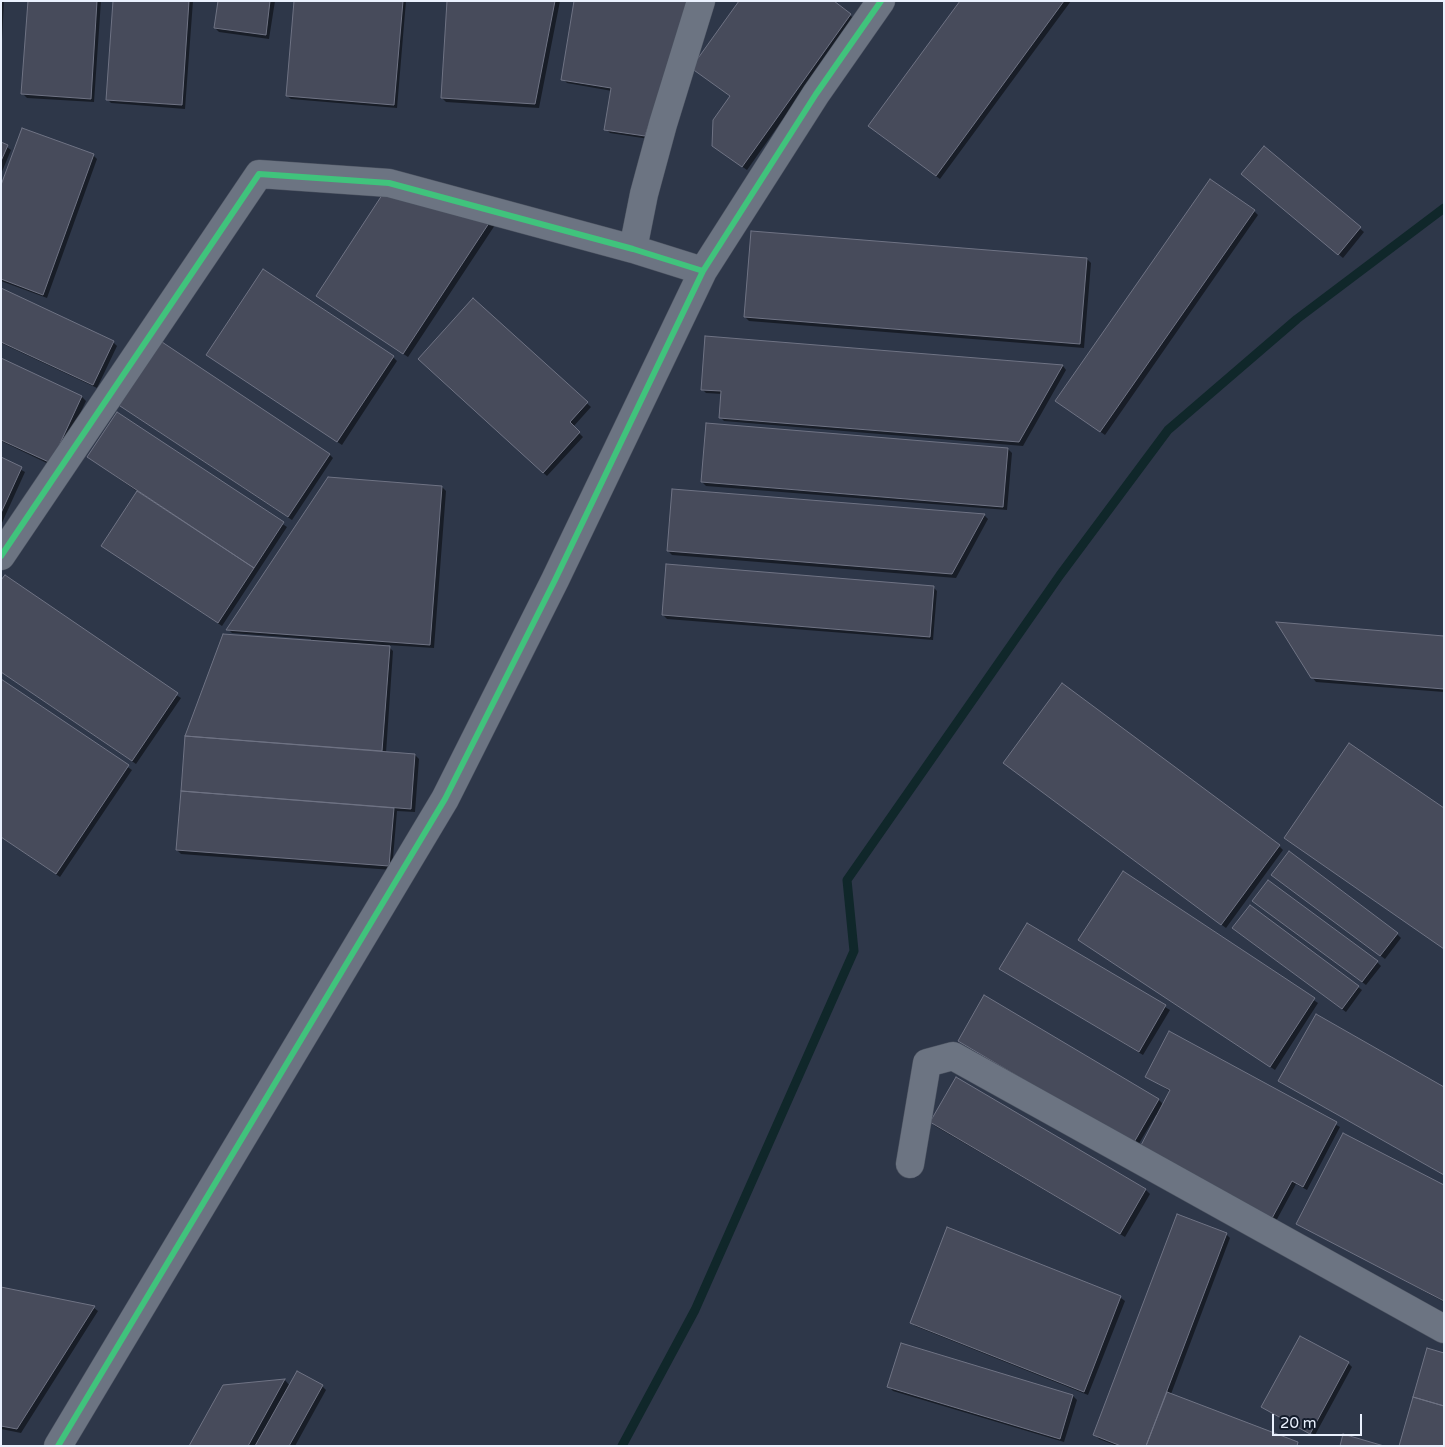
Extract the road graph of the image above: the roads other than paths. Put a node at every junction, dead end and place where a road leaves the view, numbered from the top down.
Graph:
1 (701, 1) edge
2 (881, 1) edge
3 (633, 249) junction
4 (703, 271) junction
5 (1, 556) edge
6 (910, 1164) dead end
7 (1444, 1329) edge
8 (58, 1446) edge

1 - 3 street
2 - 4 street
3 - 4 street
3 - 5 street
4 - 8 street
6 - 7 street

